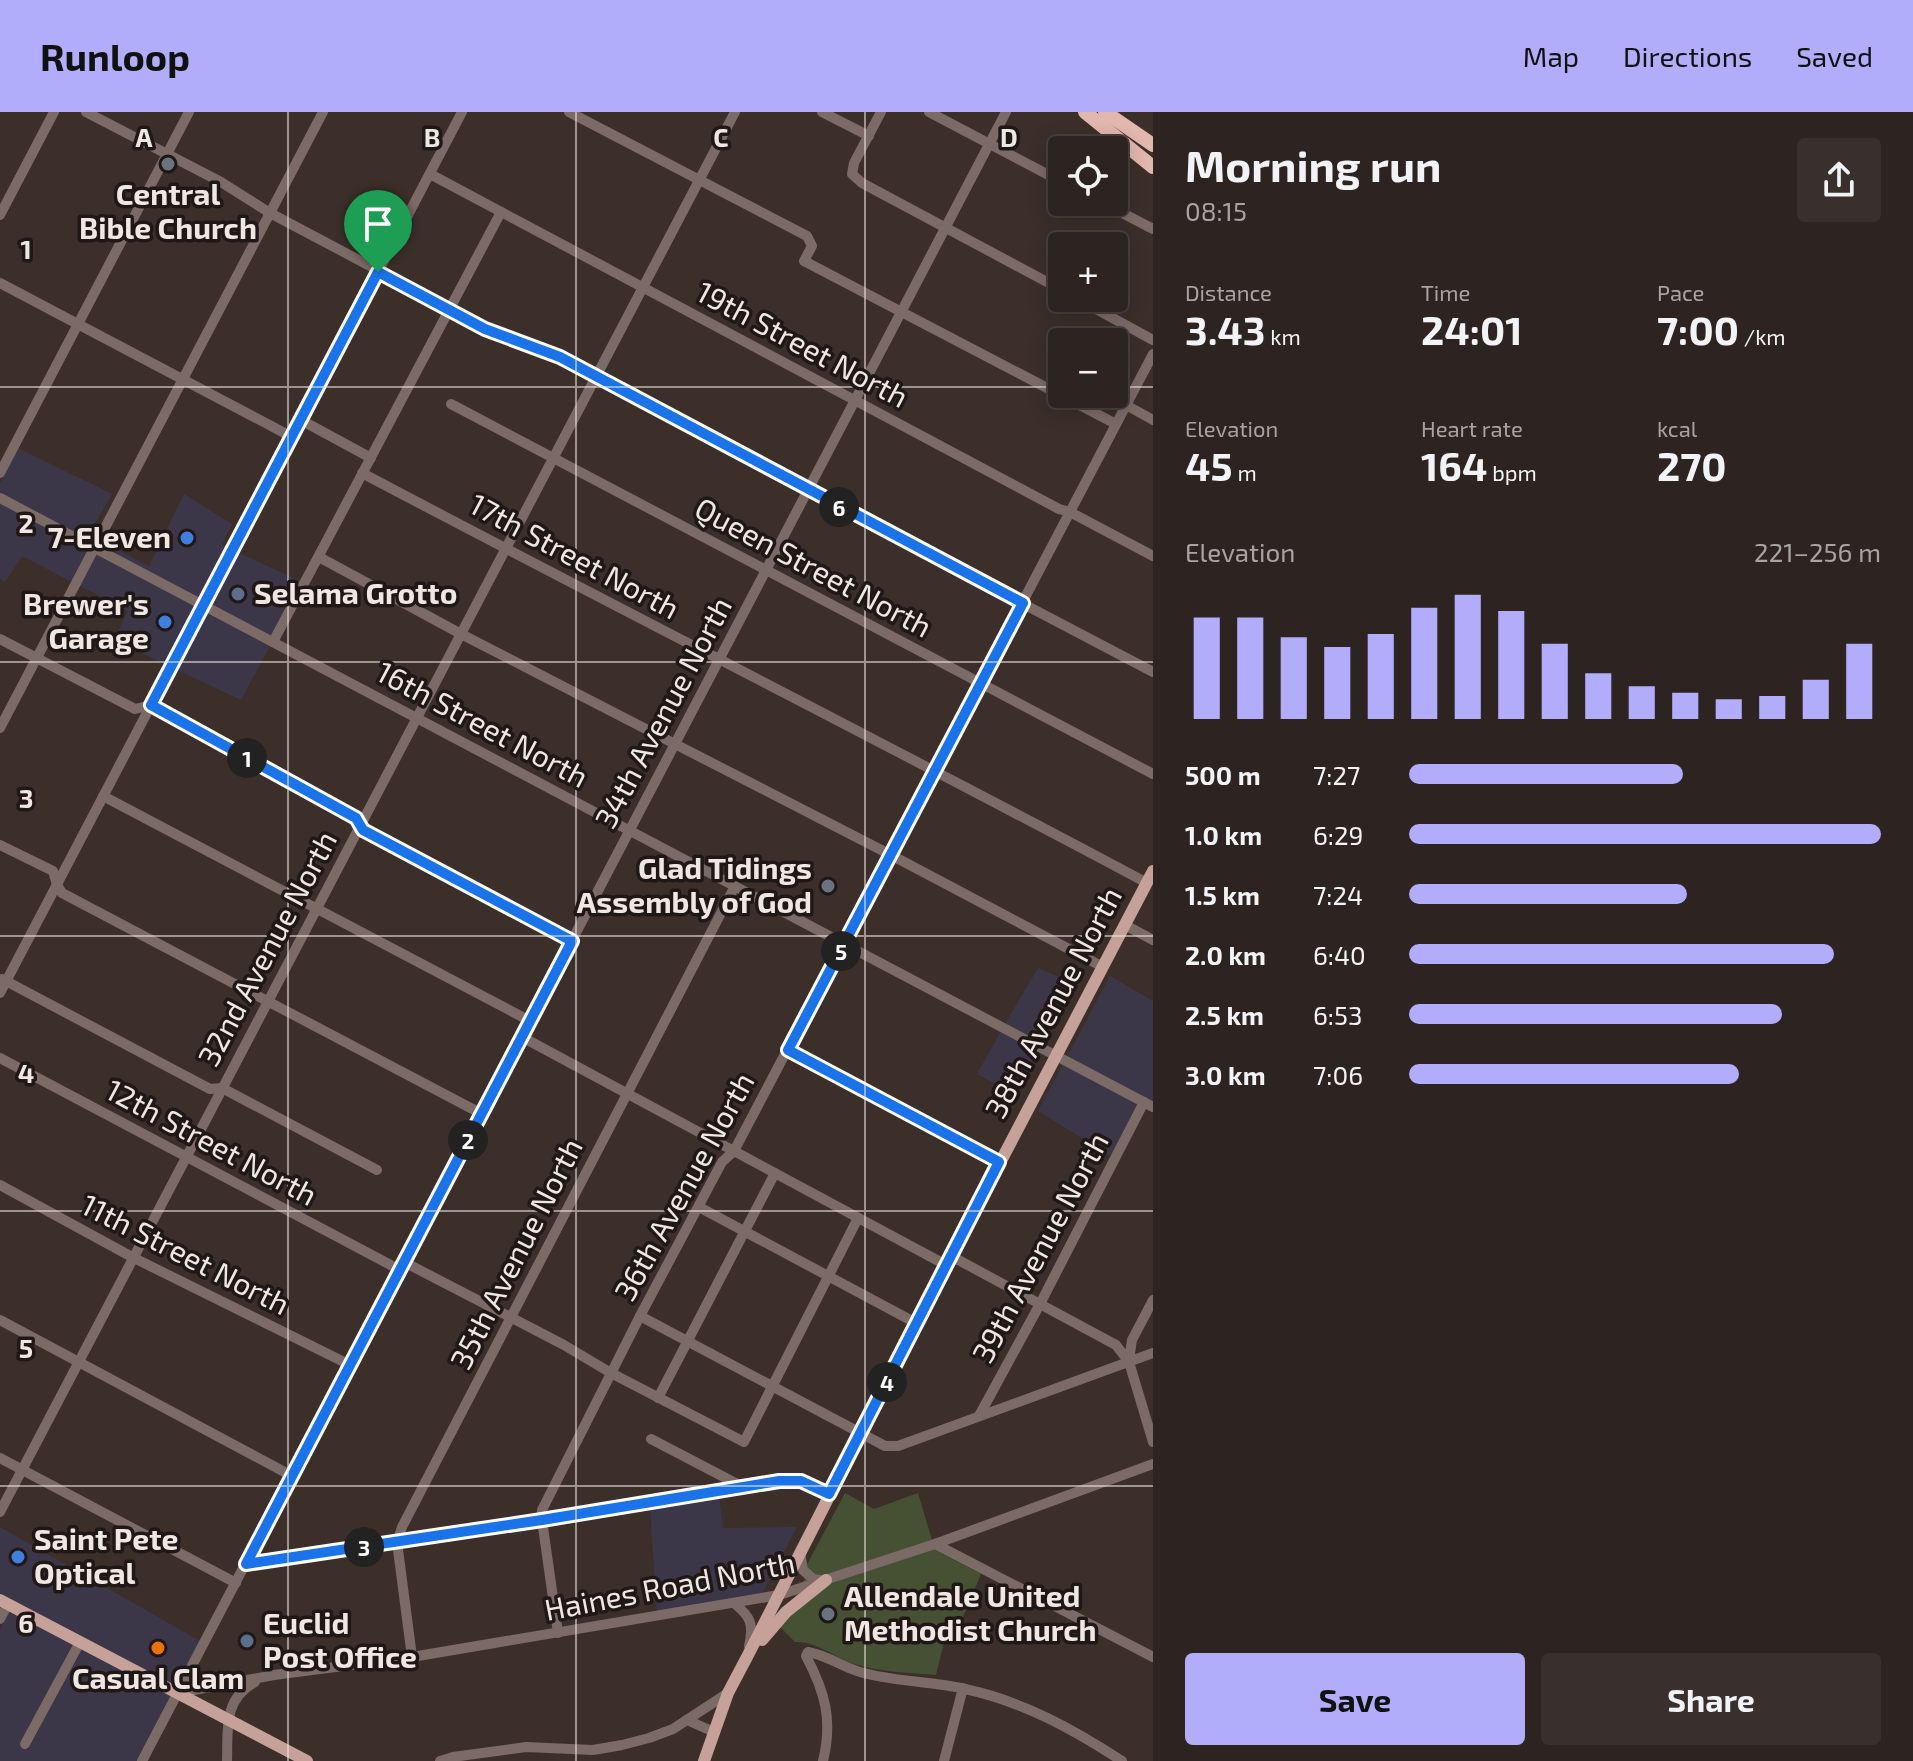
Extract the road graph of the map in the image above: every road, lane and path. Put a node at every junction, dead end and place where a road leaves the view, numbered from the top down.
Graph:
1 (54, 112) edge
2 (86, 112) edge
3 (189, 112) edge
4 (323, 112) edge
5 (462, 112) edge
6 (569, 112) edge
7 (735, 112) edge
8 (822, 112) edge
9 (881, 112) edge
10 (929, 112) edge
11 (1006, 112) edge
12 (1085, 112) edge
13 (1105, 112) edge
14 (869, 136) junction
15 (989, 144) junction
16 (1153, 145) edge
17 (167, 154) junction
18 (1153, 167) edge
19 (430, 174) junction
20 (1048, 175) edge
21 (699, 180) junction
22 (501, 212) junction
23 (270, 213) junction
24 (0, 215) edge
25 (1128, 216) edge
26 (946, 227) junction
27 (1153, 229) edge
28 (378, 272) junction
29 (1048, 282) edge
30 (0, 283) edge
31 (642, 288) junction
32 (449, 310) junction
33 (1102, 312) edge
34 (901, 313) junction
35 (78, 324) junction
36 (1153, 340) edge
37 (1153, 354) edge
38 (596, 376) junction
39 (183, 379) junction
40 (855, 400) junction
41 (1128, 401) edge
42 (451, 404) dead end
43 (1128, 406) edge
44 (1124, 408) edge
45 (301, 420) junction
46 (1153, 420) edge
47 (1116, 424) junction
48 (292, 437) junction
49 (371, 458) junction
50 (553, 458) junction
51 (0, 473) edge
52 (362, 473) junction
53 (808, 491) junction
54 (0, 498) edge
55 (1070, 512) junction
56 (94, 548) junction
57 (505, 549) junction
58 (1153, 556) edge
59 (319, 557) junction
60 (766, 571) junction
61 (1023, 603) junction
62 (203, 606) junction
63 (461, 634) junction
64 (0, 639) edge
65 (273, 642) junction
66 (37, 658) junction
67 (719, 660) junction
68 (1153, 672) edge
69 (981, 683) junction
70 (151, 705) junction
71 (416, 718) junction
72 (0, 728) edge
73 (675, 745) junction
74 (935, 770) junction
75 (1153, 774) edge
76 (103, 796) junction
77 (361, 825) junction
78 (630, 831) junction
79 (0, 845) edge
80 (891, 855) junction
81 (1150, 877) edge
82 (57, 885) junction
83 (735, 886) junction
84 (316, 909) junction
85 (1125, 925) junction
86 (1153, 940) edge
87 (572, 941) junction
88 (844, 944) junction
89 (1103, 967) junction
90 (3, 980) edge
91 (0, 993) edge
92 (268, 1001) junction
93 (530, 1021) junction
94 (522, 1037) junction
95 (788, 1050) junction
96 (1056, 1056) junction
97 (0, 1058) edge
98 (222, 1088) junction
99 (627, 1094) junction
100 (1148, 1104) edge
101 (482, 1114) junction
102 (734, 1151) junction
103 (186, 1156) junction
104 (999, 1162) junction
105 (377, 1170) dead end
106 (775, 1173) junction
107 (0, 1185) edge
108 (699, 1207) junction
109 (858, 1218) junction
110 (744, 1230) junction
111 (132, 1257) junction
112 (949, 1261) junction
113 (402, 1266) junction
114 (829, 1276) junction
115 (1153, 1300) edge
116 (1040, 1304) junction
117 (640, 1316) junction
118 (511, 1317) junction
119 (0, 1320) edge
120 (916, 1323) junction
121 (687, 1341) junction
122 (1153, 1353) edge
123 (79, 1362) junction
124 (1129, 1362) junction
125 (350, 1365) junction
126 (611, 1373) junction
127 (772, 1386) junction
128 (658, 1398) junction
129 (979, 1416) junction
130 (861, 1434) junction
131 (651, 1439) dead end
132 (1153, 1442) edge
133 (0, 1458) edge
134 (1153, 1464) edge
135 (22, 1469) junction
136 (292, 1476) junction
137 (743, 1487) junction
138 (829, 1494) junction
139 (0, 1512) edge
140 (542, 1520) junction
141 (397, 1542) junction
142 (935, 1544) junction
143 (800, 1552) junction
144 (246, 1564) junction
145 (826, 1580) junction
146 (236, 1583) junction
147 (779, 1595) junction
148 (4, 1602) edge
149 (734, 1603) junction
150 (0, 1619) edge
151 (558, 1633) junction
152 (80, 1642) junction
153 (412, 1657) junction
154 (747, 1657) junction
155 (1153, 1657) edge
156 (274, 1675) junction
157 (963, 1688) junction
158 (178, 1693) junction
159 (728, 1693) junction
160 (227, 1720) junction
161 (687, 1720) junction
162 (714, 1732) junction
163 (25, 1744) dead end
164 (142, 1761) edge
165 (227, 1761) edge
166 (307, 1761) edge
167 (440, 1761) edge
168 (704, 1761) edge
169 (823, 1761) edge
170 (944, 1761) edge
171 (1122, 1761) edge

1 - 24 street
2 - 17 street
3 - 17 street
4 - 23 street
5 - 19 street
6 - 21 street
7 - 21 street, 32nd Avenue North
8 - 14 street
9 - 14 street
10 - 15 street
11 - 15 street, 34th Avenue North
12 - 18 highway
13 - 16 highway
14 - 26 street
15 - 20 street
15 - 26 street, 34th Avenue North
17 - 23 street
17 - 35 street
19 - 22 street, 19th Street North
19 - 28 street
21 - 31 street, 32nd Avenue North
21 - 34 street
22 - 31 street, 19th Street North
22 - 32 street
23 - 28 street
23 - 39 street
25 - 27 street
26 - 29 street
26 - 34 street, 34th Avenue North
28 - 32 street
28 - 45 street
30 - 35 street
31 - 38 street, 32nd Avenue North
31 - 40 street, 19th Street North
32 - 38 street
32 - 49 street
33 - 36 street
34 - 40 street, 34th Avenue North
34 - 47 street
35 - 39 street
35 - 51 street
37 - 41 street, 36th Avenue North
38 - 50 street, 32nd Avenue North
38 - 53 street
39 - 48 street
39 - 56 street
40 - 53 street, 34th Avenue North
40 - 55 street, 19th Street North
42 - 50 street, Queen Street North
43 - 46 street
44 - 47 street, 36th Avenue North
45 - 48 street
45 - 49 street
47 - 55 street, 36th Avenue North
48 - 62 street
49 - 52 street
50 - 57 street, 32nd Avenue North
50 - 60 street, Queen Street North
52 - 57 street, 17th Street North
52 - 59 street
53 - 60 street, 34th Avenue North
53 - 61 street
54 - 56 street, 16th Street North
55 - 58 street, 19th Street North
55 - 61 street, 36th Avenue North
56 - 62 street, 16th Street North
56 - 66 street
57 - 63 street, 32nd Avenue North
57 - 67 street, 17th Street North
59 - 63 street
59 - 65 street
60 - 67 street, 34th Avenue North
60 - 69 street, Queen Street North
61 - 68 street
61 - 69 street, 36th Avenue North
62 - 65 street, 16th Street North
62 - 70 street
63 - 71 street, 32nd Avenue North
63 - 73 street
64 - 66 street
65 - 71 street, 16th Street North
66 - 70 street
66 - 72 street
67 - 73 street, 34th Avenue North
67 - 74 street, 17th Street North
69 - 74 street, 36th Avenue North
69 - 75 street, Queen Street North
70 - 76 street
70 - 77 street
71 - 77 street, 32nd Avenue North
71 - 78 street, 16th Street North
73 - 78 street, 34th Avenue North
73 - 80 street
74 - 80 street, 36th Avenue North
74 - 81 street, 17th Street North
76 - 82 street
76 - 84 street
77 - 84 street, 32nd Avenue North
77 - 87 street
78 - 83 street, 16th Street North
78 - 87 street, 34th Avenue North
79 - 82 street
80 - 88 street, 36th Avenue North
80 - 89 street
81 - 85 main road, 38th Avenue North
82 - 90 street
82 - 92 street
83 - 88 street, 16th Street North
83 - 99 street, 35th Avenue North
84 - 92 street, 32nd Avenue North
84 - 93 street
85 - 86 street
85 - 89 main road, 38th Avenue North
87 - 93 street, 34th Avenue North
88 - 95 street, 36th Avenue North
88 - 96 street, 16th Street North
89 - 96 main road, 38th Avenue North
90 - 91 street
90 - 98 street
92 - 98 street, 32nd Avenue North
92 - 101 street
93 - 94 street, 34th Avenue North
94 - 99 street
94 - 101 street, 34th Avenue North
95 - 102 street, 36th Avenue North
95 - 104 street
96 - 100 street, 16th Street North
96 - 104 main road, 38th Avenue North
97 - 103 street, 12th Street North
98 - 103 street, 32nd Avenue North
98 - 105 street
99 - 102 street
99 - 118 street, 35th Avenue North
100 - 116 street, 39th Avenue North
101 - 113 street, 34th Avenue North
102 - 106 street
102 - 108 street, 36th Avenue North
103 - 111 street, 32nd Avenue North
103 - 113 street, 12th Street North
104 - 112 main road, 38th Avenue North
106 - 109 street
106 - 110 street
107 - 111 street, 11th Street North
108 - 110 street
108 - 117 street, 36th Avenue North
109 - 112 street
109 - 114 street
110 - 114 street
110 - 121 street
111 - 123 street, 32nd Avenue North
111 - 125 street, 11th Street North
112 - 116 street
112 - 120 main road, 38th Avenue North
113 - 118 street, 12th Street North
113 - 125 street, 34th Avenue North
114 - 120 street
114 - 127 street
115 - 124 street
116 - 124 street
116 - 129 street, 39th Avenue North
117 - 121 street
117 - 126 street, 36th Avenue North
118 - 126 street, 12th Street North
118 - 141 street, 35th Avenue North
119 - 123 street
120 - 130 main road, 38th Avenue North
121 - 127 street
121 - 128 street
122 - 124 street
123 - 135 street, 32nd Avenue North
123 - 136 street
124 - 129 street
124 - 132 street
125 - 136 street, 34th Avenue North
126 - 128 street, 12th Street North
126 - 140 street, 36th Avenue North
127 - 128 street, 12th Street North
127 - 130 street
129 - 130 street
130 - 138 main road, 38th Avenue North
131 - 137 street
133 - 135 street
134 - 142 street, Haines Road North
135 - 139 street, 32nd Avenue North
135 - 146 street
136 - 144 street, 34th Avenue North
137 - 138 street
137 - 140 street
138 - 143 main road, 38th Avenue North
140 - 141 street
140 - 151 street, 36th Avenue North
141 - 144 street
141 - 153 street
142 - 145 street, Haines Road North
142 - 155 street
143 - 145 street
143 - 147 main road, 38th Avenue North
144 - 146 street, 34th Avenue North
145 - 147 street, Haines Road North
145 - 154 main road
146 - 158 street, 34th Avenue North
147 - 149 street, Haines Road North
147 - 154 main road, 38th Avenue North
148 - 150 street
148 - 152 main road
149 - 151 street, Haines Road North
149 - 154 street
151 - 153 street, Haines Road North
152 - 158 main road
152 - 163 street
153 - 156 street, Haines Road North
154 - 159 main road, 38th Avenue North
156 - 158 street, Haines Road North
156 - 160 street, Haines Road North
157 - 169 street
157 - 170 street
157 - 171 street
158 - 160 main road
158 - 164 street, 34th Avenue North
159 - 161 street
159 - 162 main road, 38th Avenue North
160 - 165 street
160 - 166 main road
161 - 162 street
161 - 167 street
162 - 168 main road, 38th Avenue North

